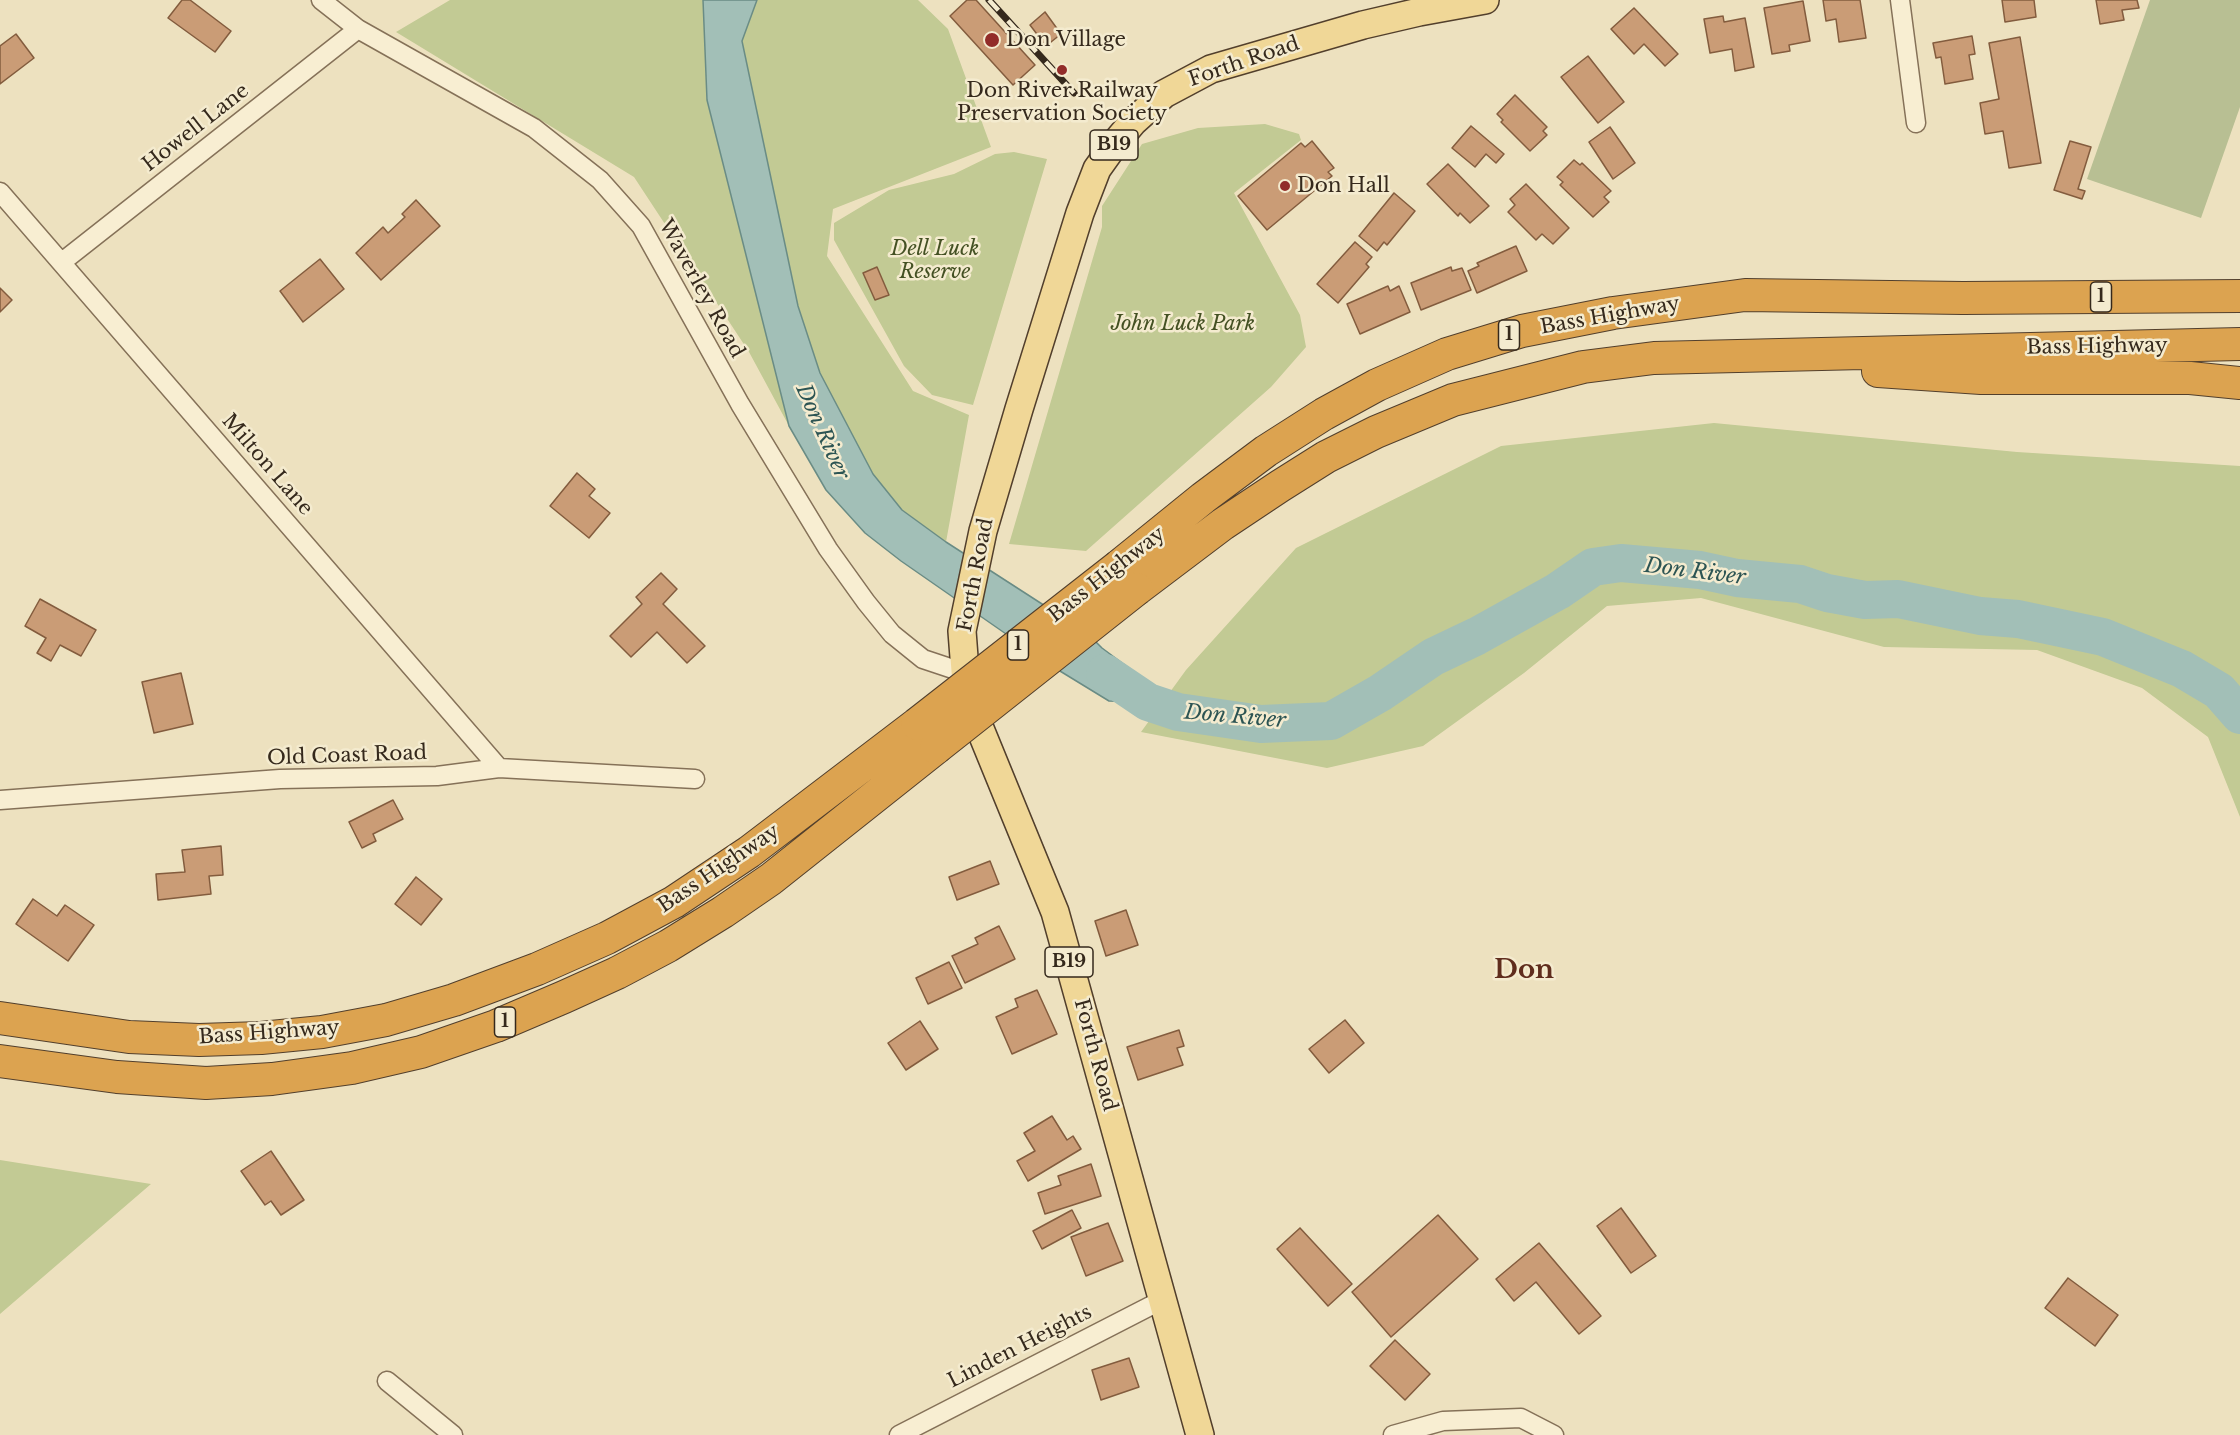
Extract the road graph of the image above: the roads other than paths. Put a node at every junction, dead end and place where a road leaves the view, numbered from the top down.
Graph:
1 (321, 0) edge
2 (1485, 0) edge
3 (1900, 0) edge
4 (358, 29) junction
5 (1917, 123) dead end
6 (0, 192) edge
7 (62, 262) junction
8 (2240, 278) edge
9 (2240, 296) edge
10 (1963, 298) junction
11 (2240, 344) edge
12 (1691, 357) junction
13 (2240, 383) edge
14 (1128, 578) junction
15 (965, 667) junction
16 (499, 768) junction
17 (694, 779) dead end
18 (0, 800) edge
19 (0, 1018) edge
20 (0, 1061) edge
21 (1162, 1300) junction
22 (387, 1381) dead end
23 (453, 1435) edge
24 (899, 1435) edge
25 (1200, 1435) edge
26 (1393, 1435) edge
27 (1554, 1435) edge

1 - 4 street, Waverley Road
2 - 15 main road, Forth Road / B19
3 - 5 street
4 - 7 street, Howell Lane
4 - 15 street, Waverley Road
6 - 7 street, Milton Lane
7 - 16 street, Milton Lane
8 - 10 highway
9 - 10 highway, Bass Highway / 1
10 - 14 highway, Bass Highway / 1
11 - 12 highway, Bass Highway / 1
12 - 13 highway
12 - 14 highway, Bass Highway / 1
14 - 19 highway, Bass Highway / 1, bridge
14 - 20 highway, Bass Highway / 1, bridge
15 - 21 main road, Forth Road / B19
16 - 17 street, Old Coast Road
16 - 18 street, Old Coast Road
21 - 24 street, Linden Heights
21 - 25 main road, Forth Road / B19
22 - 23 street
26 - 27 street

